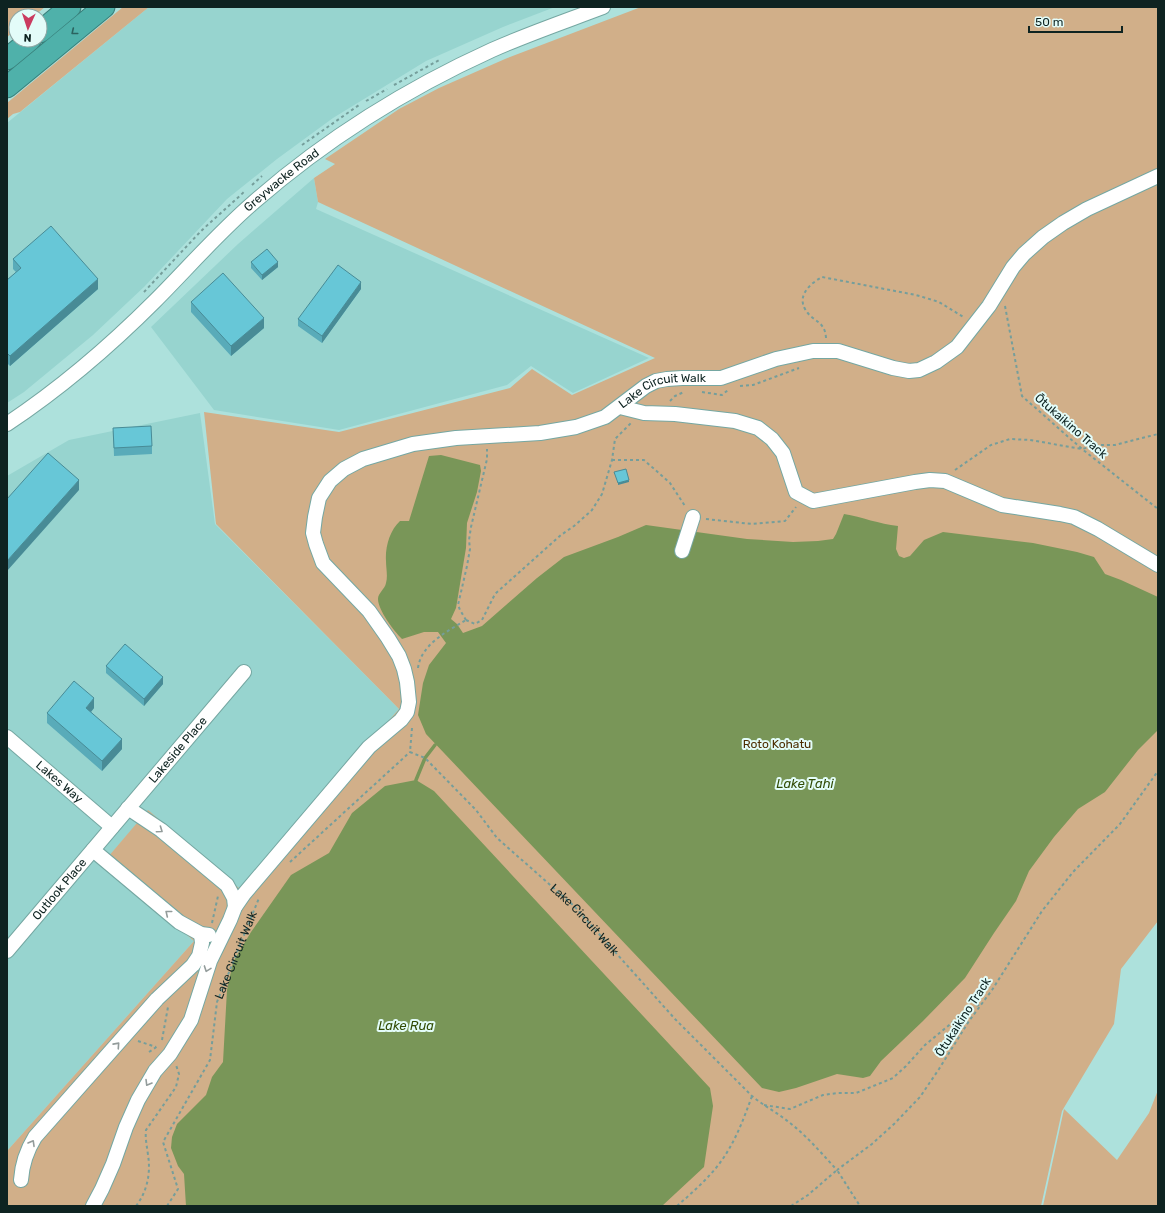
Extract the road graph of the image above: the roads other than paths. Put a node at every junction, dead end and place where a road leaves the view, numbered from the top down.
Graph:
1 (70, 7) edge
2 (104, 7) edge
3 (602, 7) edge
4 (48, 25) edge
5 (20, 48) edge
6 (7, 59) edge
7 (7, 87) edge
8 (1158, 176) edge
9 (620, 407) junction
10 (7, 424) edge
11 (693, 517) road end
12 (682, 551) dead end
13 (1158, 565) edge
14 (244, 672) dead end
15 (7, 737) edge
16 (128, 808) junction
17 (112, 827) junction
18 (93, 850) junction
19 (235, 907) junction
20 (223, 933) junction
21 (201, 934) junction
22 (7, 951) edge
23 (22, 1180) dead end
24 (93, 1206) edge

1 - 4 highway
2 -> 7 highway
3 - 10 street, Greywacke Road
5 - 6 highway
8 - 9 street, Lake Circuit Walk
9 - 13 street, Lake Circuit Walk
9 - 19 street
11 - 12 street
14 - 16 street, Lakeside Place
15 - 17 street, Lakes Way
16 - 17 street, Lakeside Place
16 -> 19 street
17 - 18 street, Outlook Place
21 -> 18 street
18 - 22 street, Outlook Place
19 - 20 street
20 - 21 street
20 -> 24 street
23 -> 21 street

